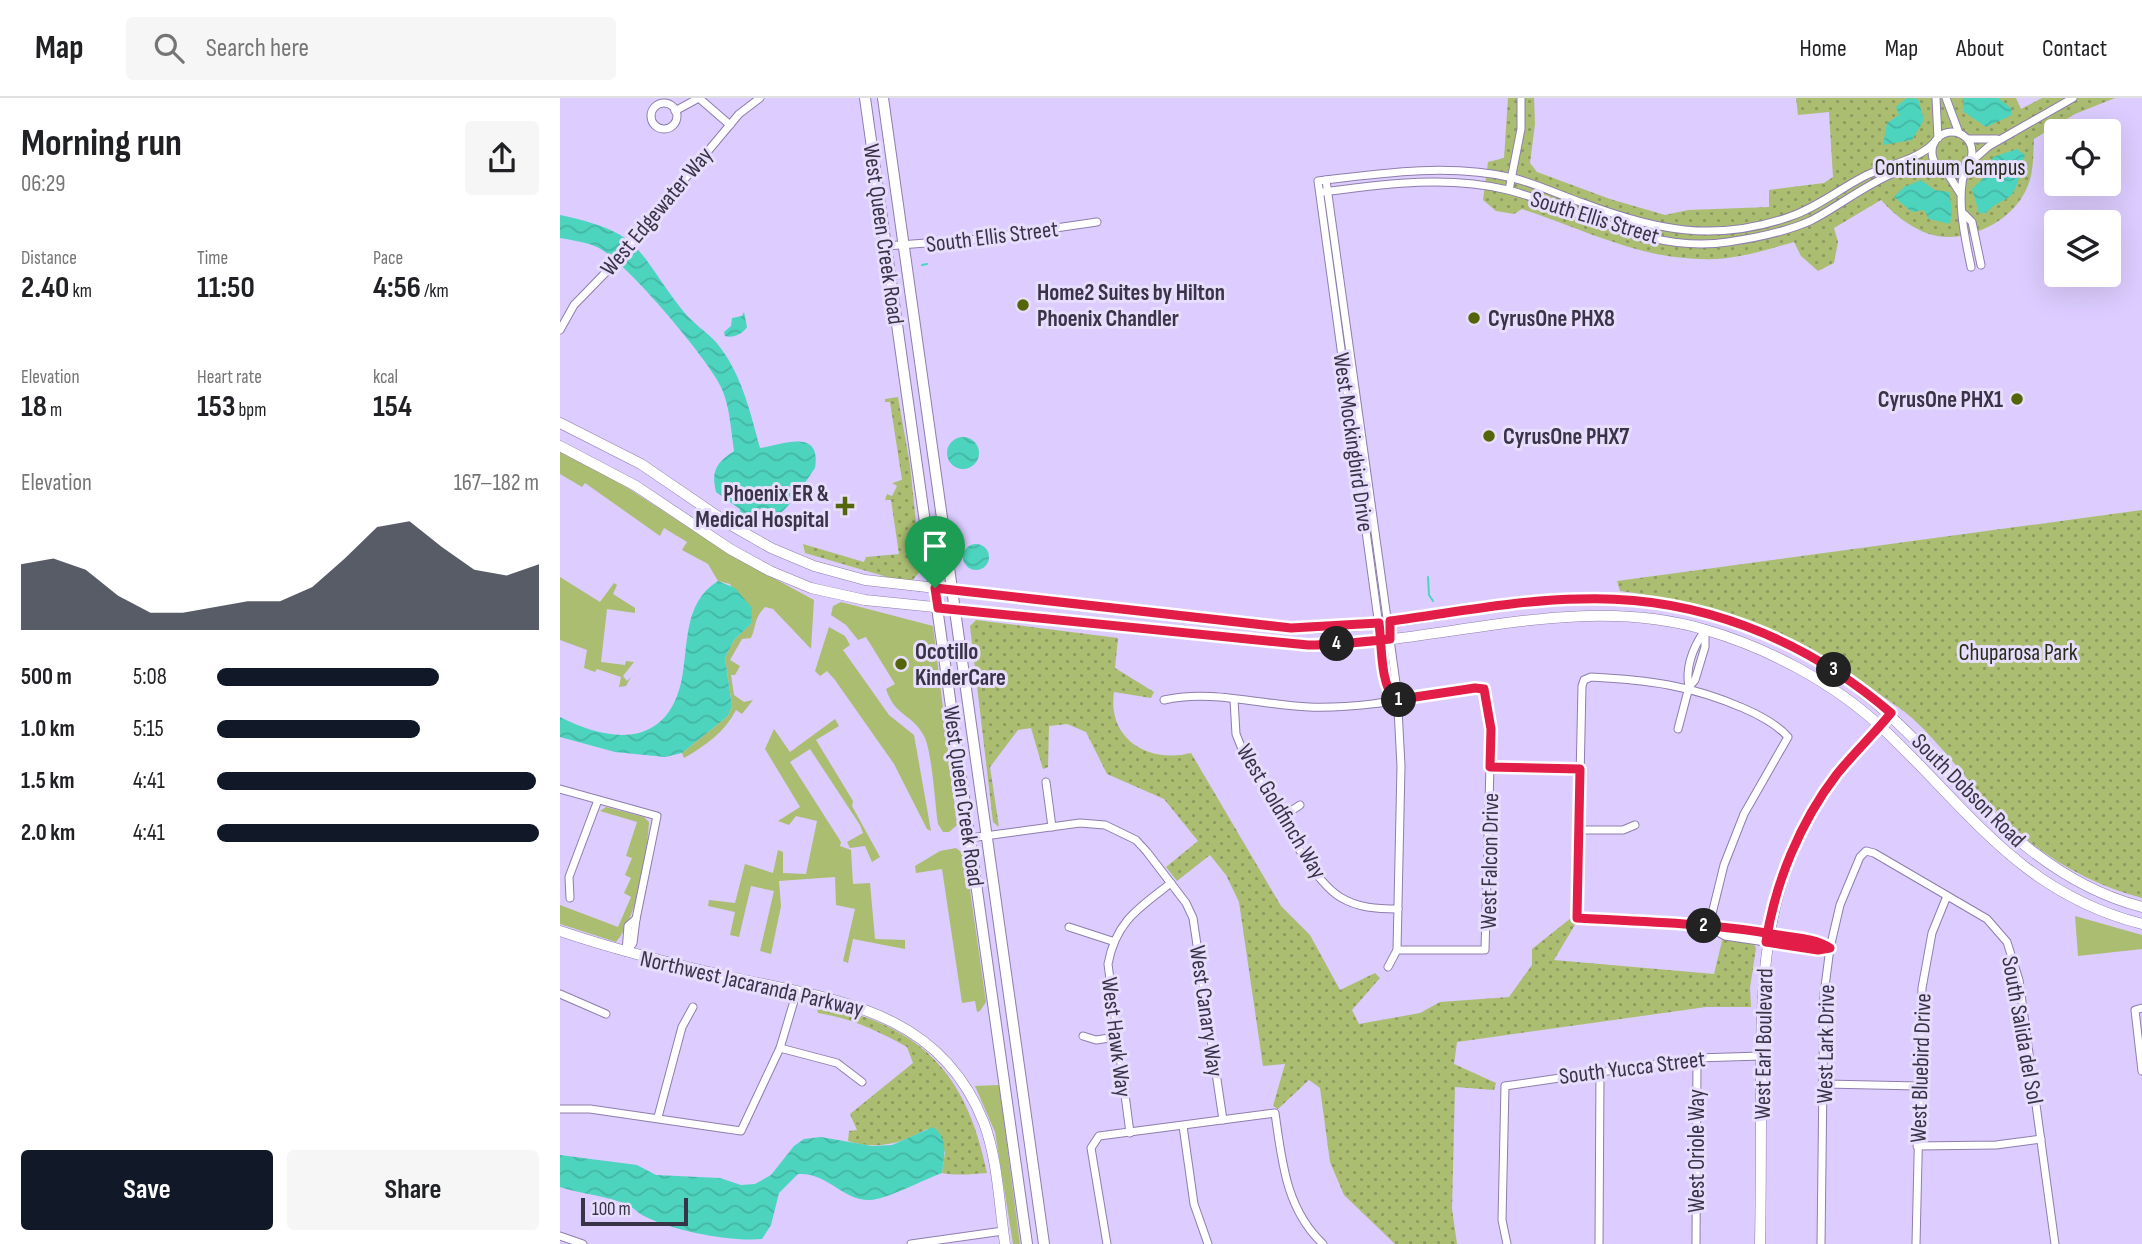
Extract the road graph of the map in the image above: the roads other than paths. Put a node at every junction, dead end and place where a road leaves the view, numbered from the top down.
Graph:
1 (760, 98) edge
2 (865, 98) edge
3 (883, 98) edge
4 (1521, 98) edge
5 (1936, 98) edge
6 (1946, 98) edge
7 (2073, 98) edge
8 (698, 99) edge
9 (675, 111) dead end
10 (730, 125) junction
11 (1959, 133) junction
12 (1968, 139) junction
13 (2001, 139) junction
14 (1936, 141) junction
15 (1968, 165) junction
16 (1943, 169) junction
17 (1512, 178) junction
18 (1322, 180) joint
19 (1509, 190) junction
20 (1323, 192) junction
21 (1961, 193) junction
22 (1965, 214) junction
23 (1097, 222) dead end
24 (886, 246) junction
25 (905, 246) junction
26 (1981, 265) dead end
27 (1971, 267) dead end
28 (560, 330) edge
29 (1356, 383) junction
30 (1346, 384) junction
31 (560, 423) edge
32 (560, 446) edge
33 (935, 588) junction
34 (952, 590) junction
35 (938, 608) junction
36 (955, 610) junction
37 (1384, 622) junction
38 (1706, 629) junction
39 (1386, 639) junction
40 (1689, 687) junction
41 (1164, 700) dead end
42 (1234, 700) junction
43 (1395, 700) junction
44 (1891, 713) junction
45 (1880, 726) junction
46 (1678, 729) dead end
47 (1490, 767) junction
48 (1580, 769) junction
49 (1046, 782) dead end
50 (560, 789) edge
51 (598, 800) junction
52 (1300, 805) dead end
53 (1282, 817) junction
54 (1635, 825) dead end
55 (1052, 827) junction
56 (1578, 830) junction
57 (986, 835) junction
58 (970, 838) junction
59 (1866, 851) joint
60 (1171, 883) junction
61 (1947, 896) junction
62 (570, 898) dead end
63 (2142, 906) edge
64 (1398, 909) junction
65 (2142, 924) edge
66 (1709, 926) junction
67 (1069, 927) dead end
68 (560, 931) edge
69 (1767, 938) junction
70 (1112, 941) junction
71 (1830, 948) junction
72 (1397, 950) junction
73 (626, 953) junction
74 (1388, 967) dead end
75 (797, 991) junction
76 (560, 994) edge
77 (693, 1007) dead end
78 (2139, 1009) edge
79 (606, 1014) dead end
80 (995, 1015) junction
81 (1083, 1036) dead end
82 (1116, 1037) junction
83 (780, 1048) junction
84 (1761, 1056) junction
85 (1697, 1058) junction
86 (1600, 1070) junction
87 (2142, 1072) edge
88 (1020, 1074) junction
89 (862, 1082) dead end
90 (1825, 1084) junction
91 (1919, 1086) junction
92 (560, 1110) edge
93 (657, 1117) junction
94 (1223, 1120) junction
95 (1183, 1126) junction
96 (1130, 1133) junction
97 (2041, 1139) junction
98 (1917, 1146) junction
99 (1003, 1231) junction
100 (560, 1236) edge
101 (943, 1242) edge
102 (583, 1244) edge
103 (911, 1244) edge
104 (1005, 1244) edge
105 (1027, 1244) edge
106 (1044, 1244) edge
107 (1107, 1244) edge
108 (1208, 1244) edge
109 (1323, 1244) edge
110 (1507, 1244) edge
111 (1599, 1244) edge
112 (1696, 1244) edge
113 (1760, 1244) edge
114 (1821, 1244) edge
115 (1916, 1244) edge
116 (2055, 1244) edge

1 - 10 street, West Edgewater Way
2 - 24 main road, West Queen Creek Road
3 - 25 main road, West Queen Creek Road
4 - 17 street
5 - 14 street
6 - 11 street
7 - 13 street
8 - 9 street
8 - 10 street
10 - 28 street, West Edgewater Way
11 - 12 street
11 - 14 street
12 - 13 street
12 - 15 street
13 - 15 street
14 - 16 street
14 - 17 street, South Ellis Street
15 - 16 street
15 - 21 street
16 - 19 street, South Ellis Street
16 - 21 street
17 - 18 street, South Ellis Street
17 - 19 street
18 - 20 street, West Mockingbird Drive
19 - 20 street, South Ellis Street
20 - 29 street, West Mockingbird Drive
20 - 30 street, West Mockingbird Drive
21 - 22 street
22 - 26 street
22 - 27 street
23 - 25 street, South Ellis Street
24 - 25 street, South Ellis Street
24 - 33 main road, West Queen Creek Road
25 - 34 main road, West Queen Creek Road
29 - 30 street
29 - 37 street, West Mockingbird Drive
30 - 37 street, West Mockingbird Drive
31 - 33 main road, South Dobson Road
32 - 35 main road, South Dobson Road
33 - 34 main road, South Dobson Road
33 - 35 main road, West Queen Creek Road
34 - 36 main road, West Queen Creek Road
34 - 37 main road, South Dobson Road
35 - 36 main road, South Dobson Road
35 - 58 main road, West Queen Creek Road
36 - 39 main road, South Dobson Road
36 - 57 main road, West Queen Creek Road
37 - 39 street, West Mockingbird Drive
37 - 44 main road, South Dobson Road
38 - 39 main road, South Dobson Road
38 - 40 street
38 - 45 main road, South Dobson Road
39 - 43 street, West Mockingbird Drive
40 - 46 street
40 - 48 street
40 - 66 street
41 - 42 street
42 - 43 street
42 - 53 street, West Goldfinch Way
43 - 47 street, West Falcon Drive
43 - 64 street, West Mockingbird Drive
44 - 45 main road, West Earl Boulevard
44 - 63 main road, South Dobson Road
45 - 65 main road, South Dobson Road
45 - 69 main road, West Earl Boulevard
47 - 48 street
47 - 72 street, West Falcon Drive
48 - 56 street
49 - 55 street
50 - 51 street
51 - 62 street
51 - 73 street
52 - 53 street
53 - 64 street, West Goldfinch Way
54 - 56 street
55 - 57 street, West Canary Way
55 - 60 street, West Canary Way
56 - 66 street
57 - 58 street, West Canary Way
57 - 88 main road, West Queen Creek Road
58 - 80 main road, West Queen Creek Road
59 - 61 street, South Salida del Sol
59 - 71 street, West Lark Drive
60 - 70 street
60 - 94 street, West Canary Way
61 - 91 street, West Bluebird Drive
61 - 97 street, South Salida del Sol
64 - 72 street, West Mockingbird Drive
66 - 69 street
67 - 70 street
68 - 73 main road, Northwest Jacaranda Parkway
69 - 71 street
69 - 84 main road, West Earl Boulevard
70 - 82 street, West Hawk Way
71 - 90 street, West Lark Drive
72 - 74 street, West Mockingbird Drive
73 - 75 main road, Northwest Jacaranda Parkway
75 - 83 street
75 - 99 main road, Northwest Jacaranda Parkway
76 - 79 street
77 - 93 street
78 - 87 street
80 - 88 main road
80 - 105 main road, West Queen Creek Road
81 - 82 street
82 - 96 street, West Hawk Way
83 - 89 street
83 - 93 street
84 - 85 street, South Yucca Street
84 - 113 main road, West Earl Boulevard
85 - 86 street, South Yucca Street
85 - 112 street, West Oriole Way
86 - 110 street, South Yucca Street
86 - 111 street
88 - 106 main road, West Queen Creek Road
90 - 91 street
90 - 114 street, West Lark Drive
91 - 98 street, West Bluebird Drive
92 - 93 street
94 - 95 street
94 - 109 street
95 - 96 street
95 - 108 street
96 - 107 street
97 - 98 street
97 - 116 street, South Salida del Sol
98 - 115 street, West Bluebird Drive
99 - 101 street
99 - 104 main road, Northwest Jacaranda Parkway
100 - 102 street
101 - 103 street

